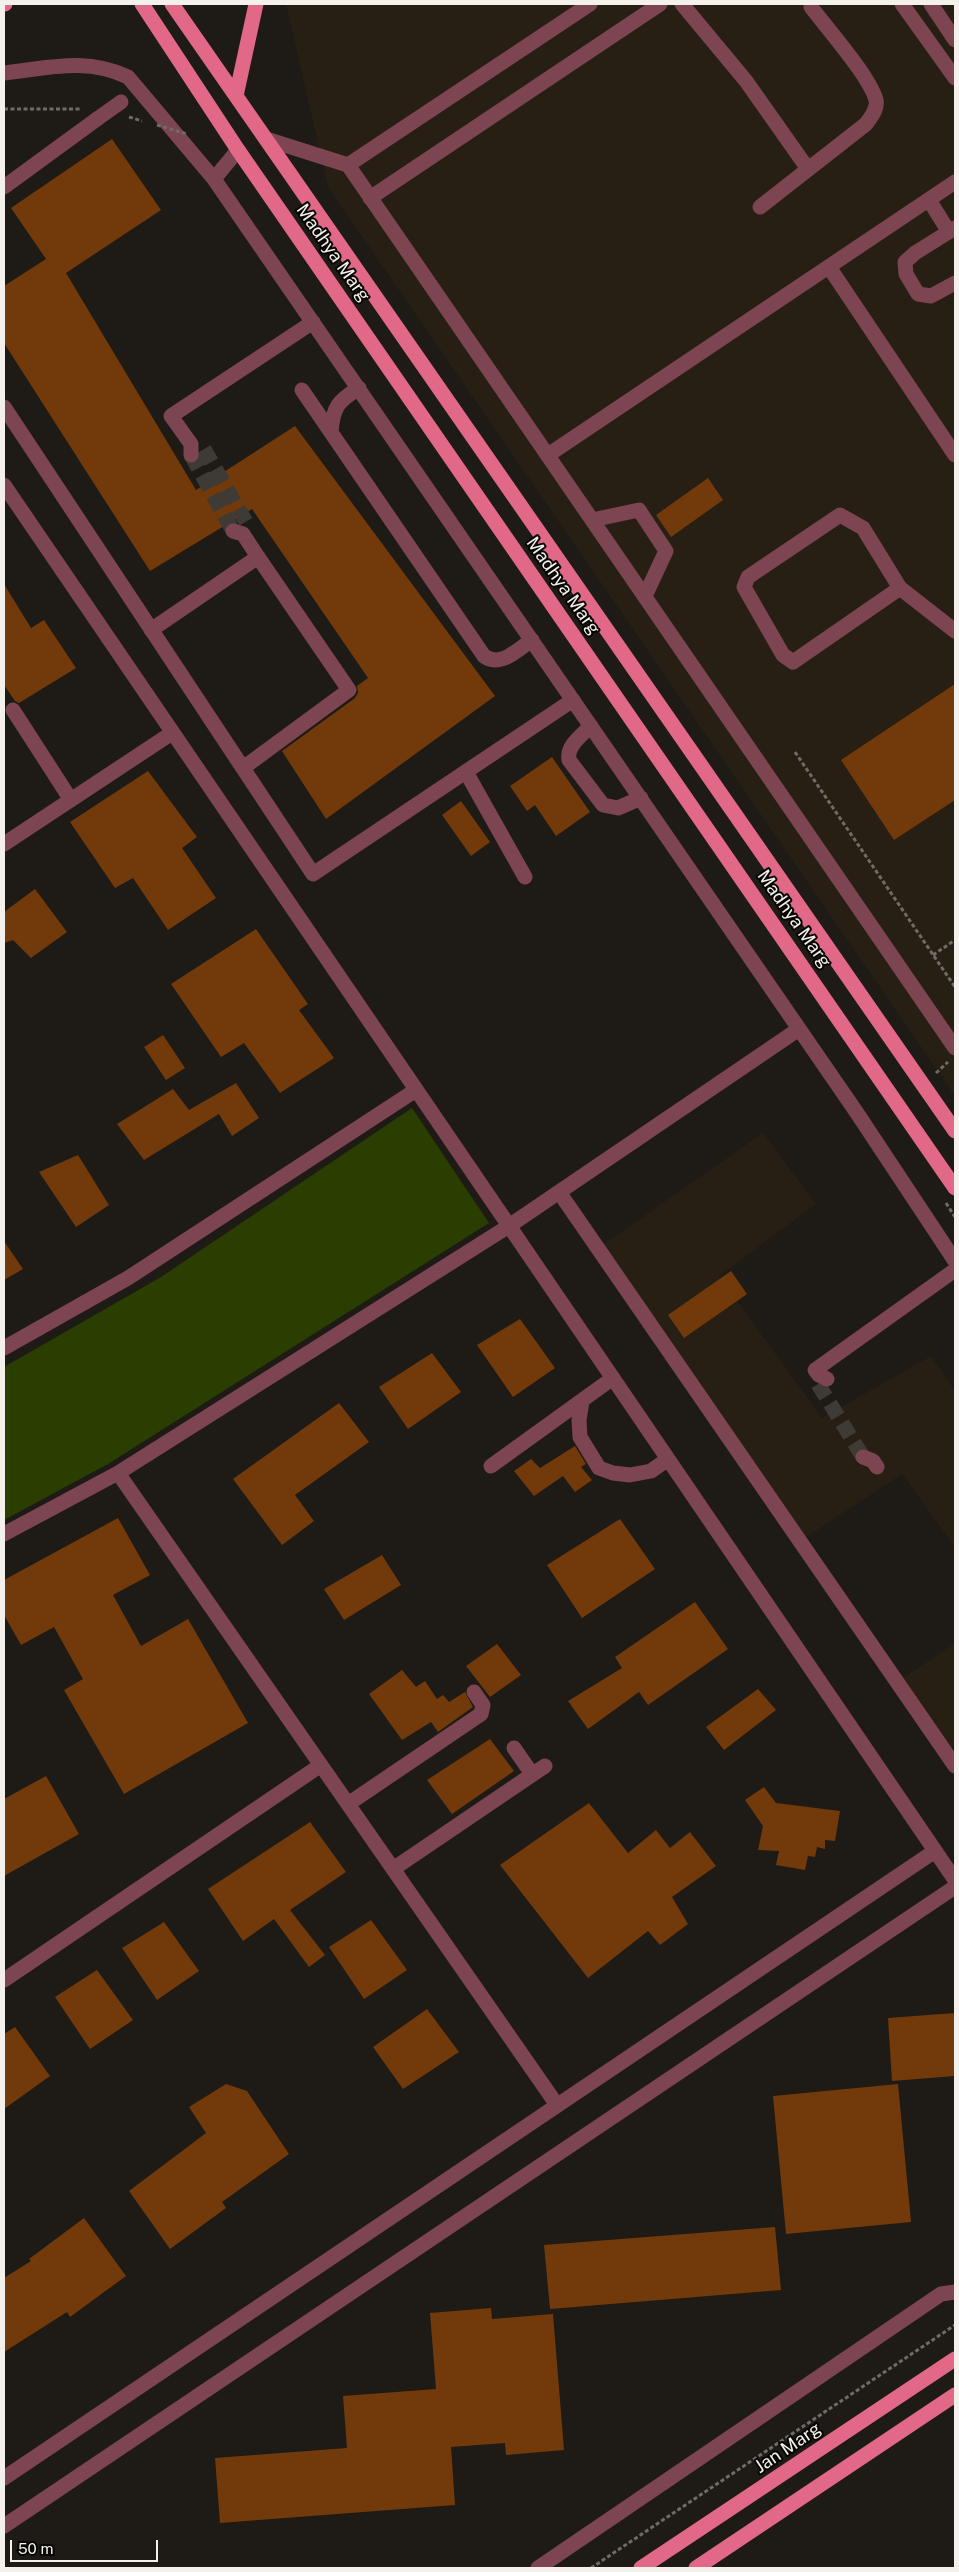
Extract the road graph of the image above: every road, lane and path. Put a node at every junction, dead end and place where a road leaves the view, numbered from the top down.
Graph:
1 (142, 4) edge
2 (172, 4) edge
3 (256, 4) edge
4 (590, 4) edge
5 (660, 4) edge
6 (682, 4) edge
7 (902, 4) edge
8 (931, 4) edge
9 (811, 7) dead end
10 (955, 40) edge
11 (4, 73) edge
12 (955, 78) edge
13 (138, 90) junction
14 (236, 96) junction
15 (157, 125) dead end
16 (187, 134) dead end
17 (266, 139) junction
18 (238, 150) junction
19 (348, 165) junction
20 (808, 169) junction
21 (214, 179) junction
22 (955, 182) edge
23 (4, 187) edge
24 (370, 198) junction
25 (929, 200) junction
26 (760, 207) dead end
27 (952, 230) edge
28 (829, 267) junction
29 (955, 283) edge
30 (313, 322) junction
31 (359, 388) junction
32 (302, 390) dead end
33 (4, 407) edge
34 (330, 432) junction
35 (195, 450) tunnel mouth
36 (548, 455) junction
37 (955, 455) edge
38 (4, 485) edge
39 (592, 520) junction
40 (241, 529) tunnel mouth
41 (258, 557) junction
42 (900, 588) junction
43 (644, 596) junction
44 (151, 630) junction
45 (955, 631) edge
46 (532, 640) junction
47 (573, 700) junction
48 (13, 710) dead end
49 (591, 726) junction
50 (172, 732) junction
51 (795, 752) dead end
52 (243, 768) junction
53 (466, 772) junction
54 (641, 798) junction
55 (71, 800) junction
56 (4, 844) edge
57 (525, 877) dead end
58 (955, 940) edge
59 (933, 955) junction
60 (955, 987) edge
61 (800, 1029) junction
62 (955, 1048) edge
63 (416, 1090) junction
64 (955, 1131) edge
65 (955, 1188) edge
66 (559, 1192) junction
67 (509, 1226) junction
68 (955, 1261) edge
69 (955, 1270) edge
70 (4, 1348) edge
71 (613, 1378) junction
72 (821, 1379) dead end
73 (582, 1401) junction
74 (668, 1459) junction
75 (491, 1466) dead end
76 (118, 1473) junction
77 (4, 1534) edge
78 (474, 1692) dead end
79 (514, 1748) dead end
80 (322, 1765) junction
81 (545, 1766) dead end
82 (955, 1766) edge
83 (532, 1774) junction
84 (348, 1804) junction
85 (935, 1851) junction
86 (393, 1869) junction
87 (955, 1880) edge
88 (955, 1887) edge
89 (4, 1980) edge
90 (558, 2105) junction
91 (955, 2292) edge
92 (955, 2325) edge
93 (955, 2359) edge
94 (955, 2395) edge
95 (4, 2478) edge
96 (4, 2526) edge
97 (538, 2568) edge
98 (591, 2568) edge
99 (641, 2568) edge
100 (696, 2568) edge

1 - 18 main road, Madhya Marg
2 - 14 main road, Madhya Marg
3 - 14 main road
4 - 19 street
5 - 24 street
6 - 20 street
7 - 12 street
8 - 10 street
9 - 20 street
11 - 13 street
13 - 21 street
13 - 23 street, bridge
14 - 17 main road, Madhya Marg
15 - 16 path, bridge
17 - 19 street
17 - 64 main road, Madhya Marg
18 - 21 street
18 - 65 main road, Madhya Marg
19 - 24 street
20 - 26 street
21 - 30 street
22 - 25 street
24 - 36 street
25 - 27 street
25 - 28 street
27 - 29 street
28 - 36 street
28 - 37 street
30 - 31 street
30 - 35 street
31 - 34 street
31 - 46 street
32 - 34 street
33 - 44 street
34 - 46 street
36 - 39 street
38 - 50 street
39 - 43 street
39 - 43 street
40 - 41 street
41 - 44 street
41 - 52 street
42 - 42 street
42 - 45 street
43 - 62 street
44 - 52 street
46 - 47 street
47 - 49 street
47 - 53 street
48 - 55 street
49 - 54 street
49 - 54 street
50 - 55 street
50 - 63 street
51 - 59 path
52 - 53 street
53 - 57 street
54 - 61 street
55 - 56 street
58 - 59 path
59 - 60 path
61 - 66 street
61 - 68 street
63 - 67 street
63 - 70 street
66 - 67 street
66 - 82 street
67 - 71 street
67 - 76 street
69 - 72 street
71 - 73 street
71 - 74 street
73 - 74 street
73 - 75 street
74 - 85 street
76 - 77 street
76 - 80 street
78 - 84 street
79 - 83 street
80 - 84 street
80 - 89 street
81 - 83 street
83 - 86 street
84 - 86 street
85 - 87 street
85 - 90 street
86 - 90 street
88 - 96 street
90 - 95 street
91 - 97 street
92 - 98 path
93 - 99 main road, Jan Marg
94 - 100 main road

